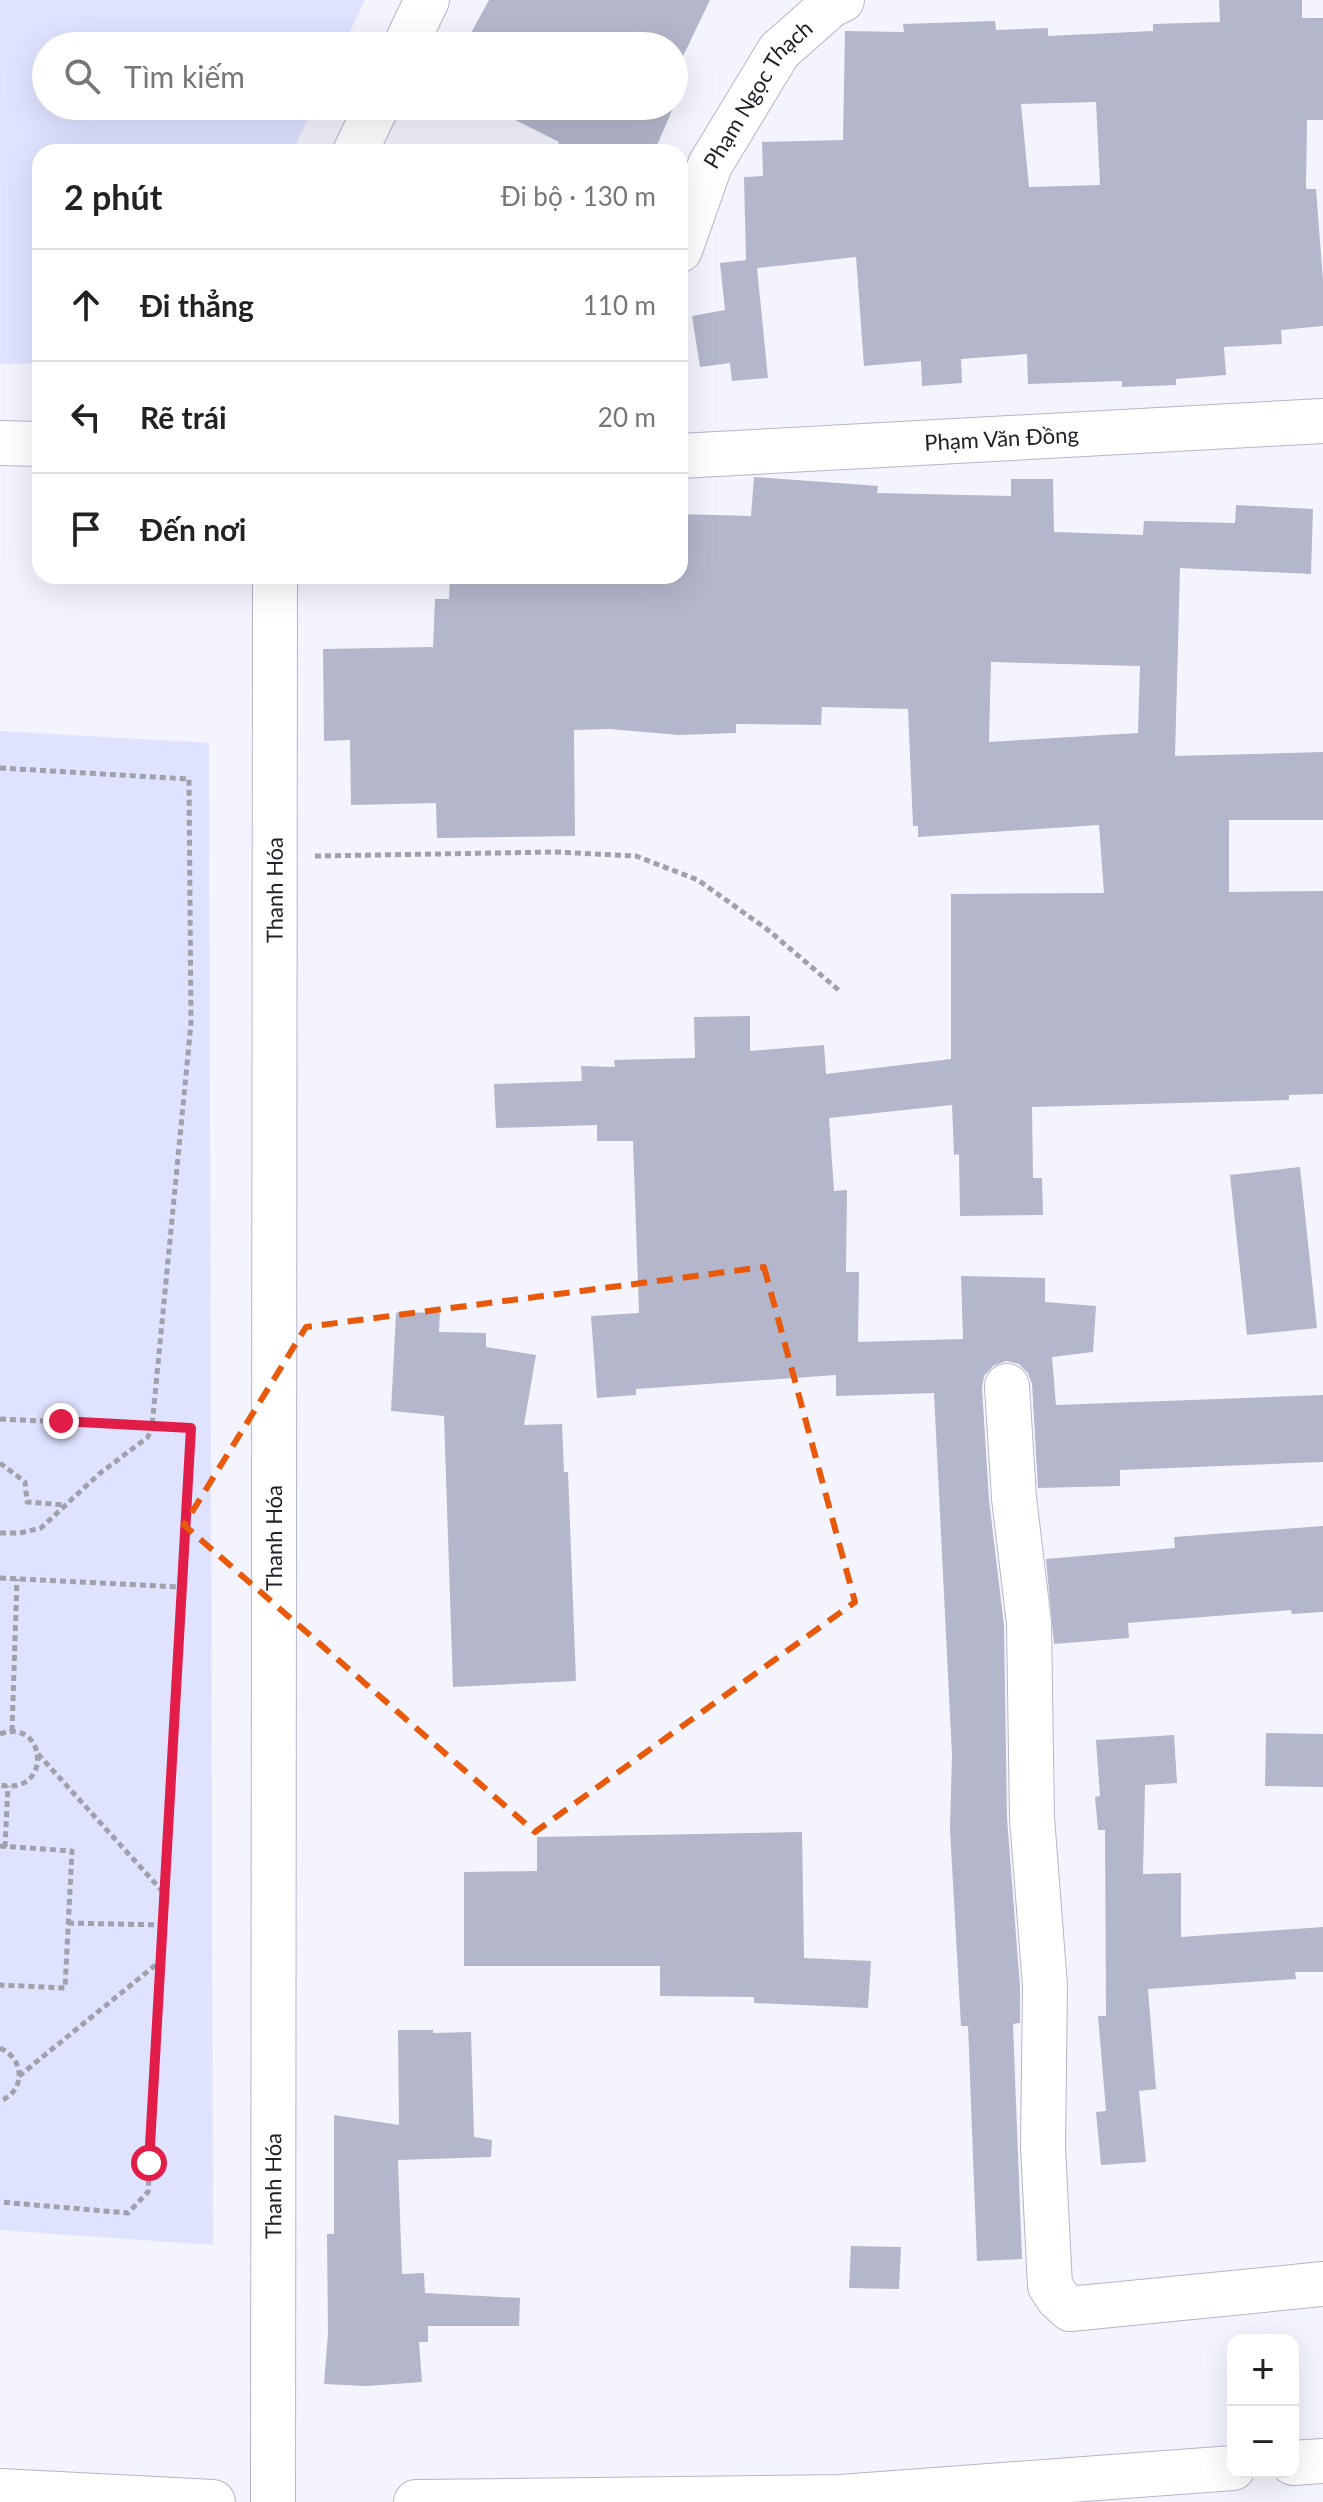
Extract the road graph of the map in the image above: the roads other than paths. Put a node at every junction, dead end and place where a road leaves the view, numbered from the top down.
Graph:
1 (427, 0) edge
2 (842, 0) edge
3 (412, 32) edge
4 (370, 120) edge
5 (359, 144) edge
6 (688, 227) edge
7 (1323, 421) edge
8 (0, 443) edge
9 (32, 444) edge
10 (688, 456) edge
11 (275, 584) edge
12 (1007, 1386) dead end
13 (1323, 2284) edge
14 (1323, 2461) edge
15 (1299, 2463) edge
16 (1227, 2468) edge
17 (0, 2491) edge
18 (841, 2499) edge
19 (213, 2502) edge
20 (273, 2502) edge
21 (416, 2502) edge

1 - 3 street
2 - 6 street, Phạm Ngọc Thạch
4 - 5 street
7 - 10 street, Phạm Văn Đồng
8 - 9 street
11 - 20 street, Thanh Hóa
12 - 13 street
14 - 15 street
16 - 18 street
17 - 19 street
18 - 21 street

